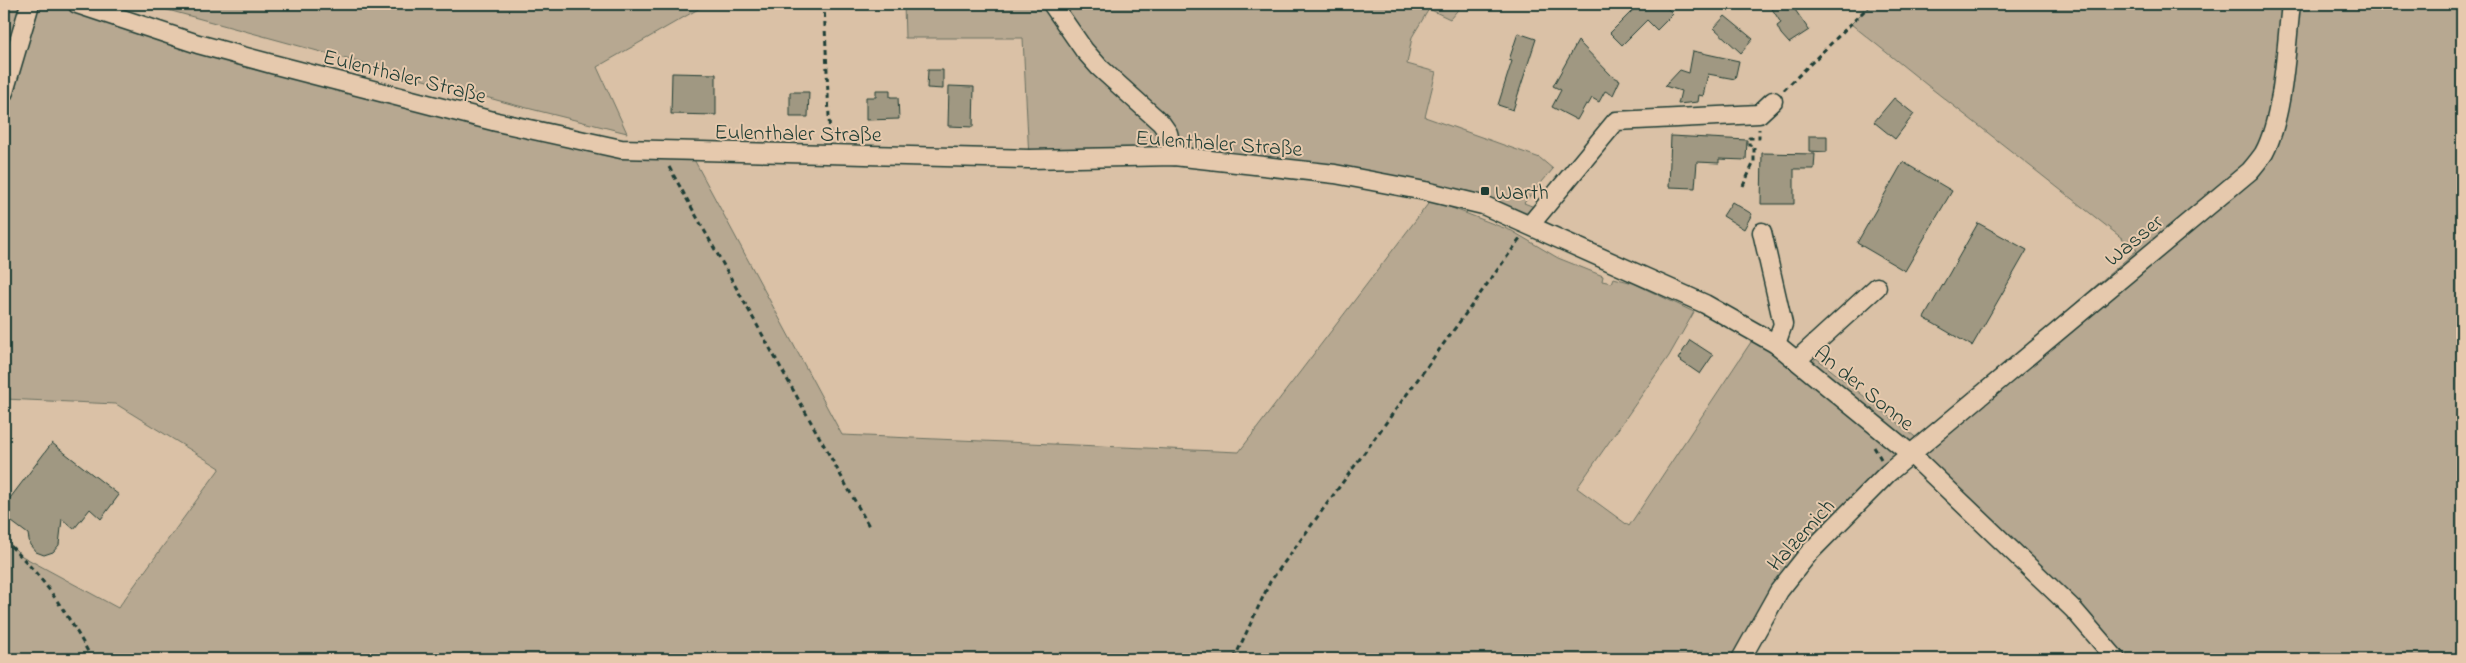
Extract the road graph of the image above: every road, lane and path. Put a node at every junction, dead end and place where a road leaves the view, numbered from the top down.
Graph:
1 (30, 4) edge
2 (77, 4) edge
3 (824, 4) edge
4 (1052, 4) edge
5 (1871, 4) edge
6 (2291, 4) edge
7 (4, 92) edge
8 (1773, 101) joint
9 (1755, 138) dead end
10 (661, 151) junction
11 (831, 155) junction
12 (1174, 156) junction
13 (1743, 186) dead end
14 (1530, 225) junction
15 (1762, 232) dead end
16 (1877, 287) dead end
17 (1776, 344) junction
18 (1797, 360) junction
19 (1912, 455) junction
20 (870, 528) dead end
21 (4, 540) edge
22 (92, 659) edge
23 (1234, 659) edge
24 (1741, 659) edge
25 (2116, 659) edge

1 - 7 street
2 - 10 street, Eulenthaler Straße
3 - 11 path
4 - 12 street
5 - 8 path
6 - 19 street, Wasser
8 - 14 street
9 - 13 path
10 - 11 street, Eulenthaler Straße
10 - 20 path
11 - 12 street, Eulenthaler Straße
12 - 14 street, Eulenthaler Straße
14 - 17 street, An der Sonne
14 - 23 path
15 - 17 street
16 - 18 street
17 - 18 street, An der Sonne
18 - 19 street, An der Sonne
19 - 24 street, Halzemich
19 - 25 street, An der Sonne
21 - 22 path

